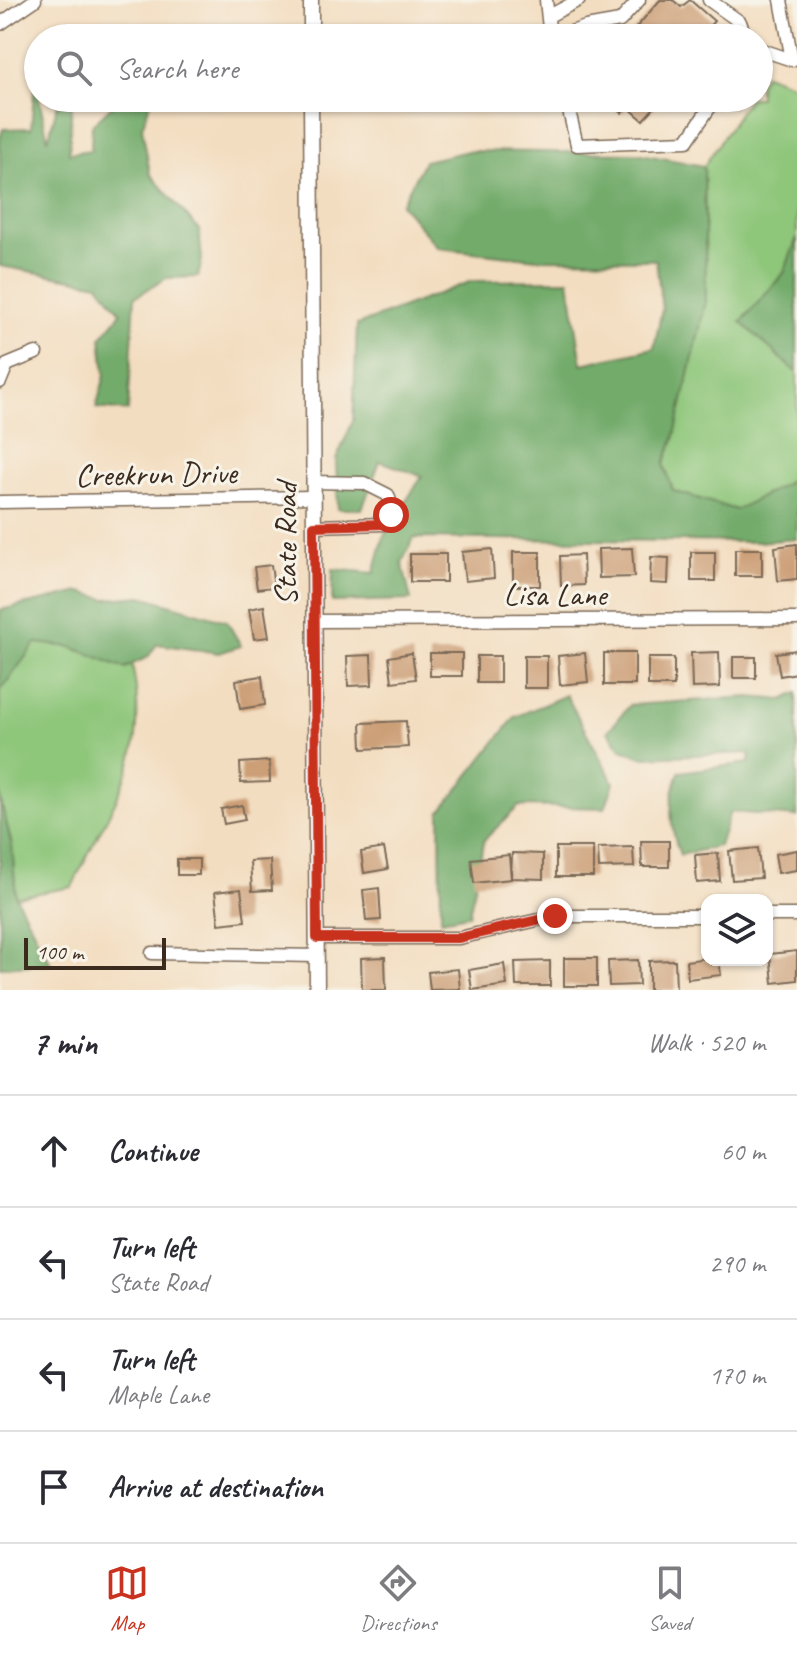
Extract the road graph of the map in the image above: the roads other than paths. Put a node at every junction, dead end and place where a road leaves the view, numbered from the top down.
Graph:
1 (34, 0) edge
2 (311, 0) edge
3 (546, 0) edge
4 (579, 0) edge
5 (639, 0) edge
6 (709, 0) edge
7 (781, 0) edge
8 (549, 16) junction
9 (0, 24) edge
10 (311, 24) edge
11 (550, 24) edge
12 (603, 24) edge
13 (741, 24) edge
14 (773, 54) edge
15 (311, 112) edge
16 (569, 112) edge
17 (707, 112) edge
18 (36, 353) dead end
19 (0, 382) edge
20 (313, 490) junction
21 (0, 502) edge
22 (314, 526) junction
23 (797, 619) edge
24 (314, 621) junction
25 (773, 915) edge
26 (797, 915) edge
27 (701, 916) edge
28 (317, 938) junction
29 (152, 953) dead end
30 (317, 956) junction
31 (317, 990) edge

1 - 9 street
2 - 10 main road
3 - 8 street
4 - 8 street
5 - 12 street
6 - 13 street
7 - 14 street
8 - 11 street
15 - 20 main road, State Road
16 - 17 street
18 - 19 street
20 - 21 street, Creekrun Drive
20 - 22 main road, State Road
20 - 22 street, Creekrun Drive
22 - 24 main road, State Road
23 - 24 street, Lisa Lane
24 - 28 main road, State Road
25 - 26 street
27 - 28 street
28 - 30 main road, State Road
29 - 30 street
30 - 31 main road, State Road

